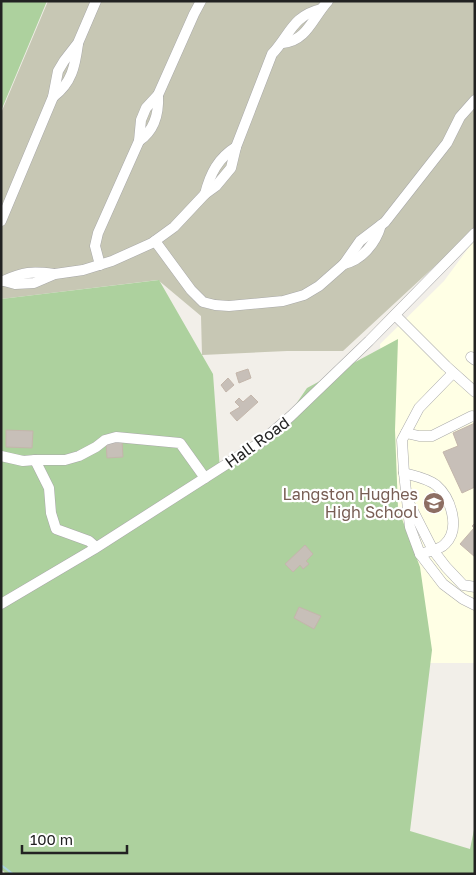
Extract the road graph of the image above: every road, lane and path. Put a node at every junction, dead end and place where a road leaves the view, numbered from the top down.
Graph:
1 (96, 1) edge
2 (202, 1) edge
3 (324, 5) edge
4 (475, 100) edge
5 (1, 221) edge
6 (475, 233) edge
7 (155, 241) junction
8 (100, 265) junction
9 (2, 281) edge
10 (395, 315) junction
11 (453, 372) junction
12 (475, 392) edge
13 (475, 417) edge
14 (406, 433) junction
15 (1, 456) edge
16 (35, 460) junction
17 (404, 473) junction
18 (205, 478) junction
19 (407, 498) junction
20 (96, 547) junction
21 (433, 550) junction
22 (420, 554) junction
23 (450, 572) junction
24 (440, 582) junction
25 (475, 587) edge
26 (1, 604) edge
27 (475, 604) edge

1 - 5 street
2 - 8 street
3 - 7 street
4 - 7 street
6 - 10 street, Hall Road
7 - 8 street
8 - 9 street
10 - 11 street
10 - 18 street, Hall Road
11 - 12 street
11 - 14 street
13 - 14 street
14 - 17 street
15 - 16 street
16 - 18 street
16 - 20 street
17 - 19 street
17 - 21 street
18 - 20 street, Hall Road
19 - 21 street
19 - 22 street
20 - 26 street, Hall Road
21 - 22 street
21 - 23 street
22 - 24 street
23 - 24 street
23 - 25 street
24 - 27 street

